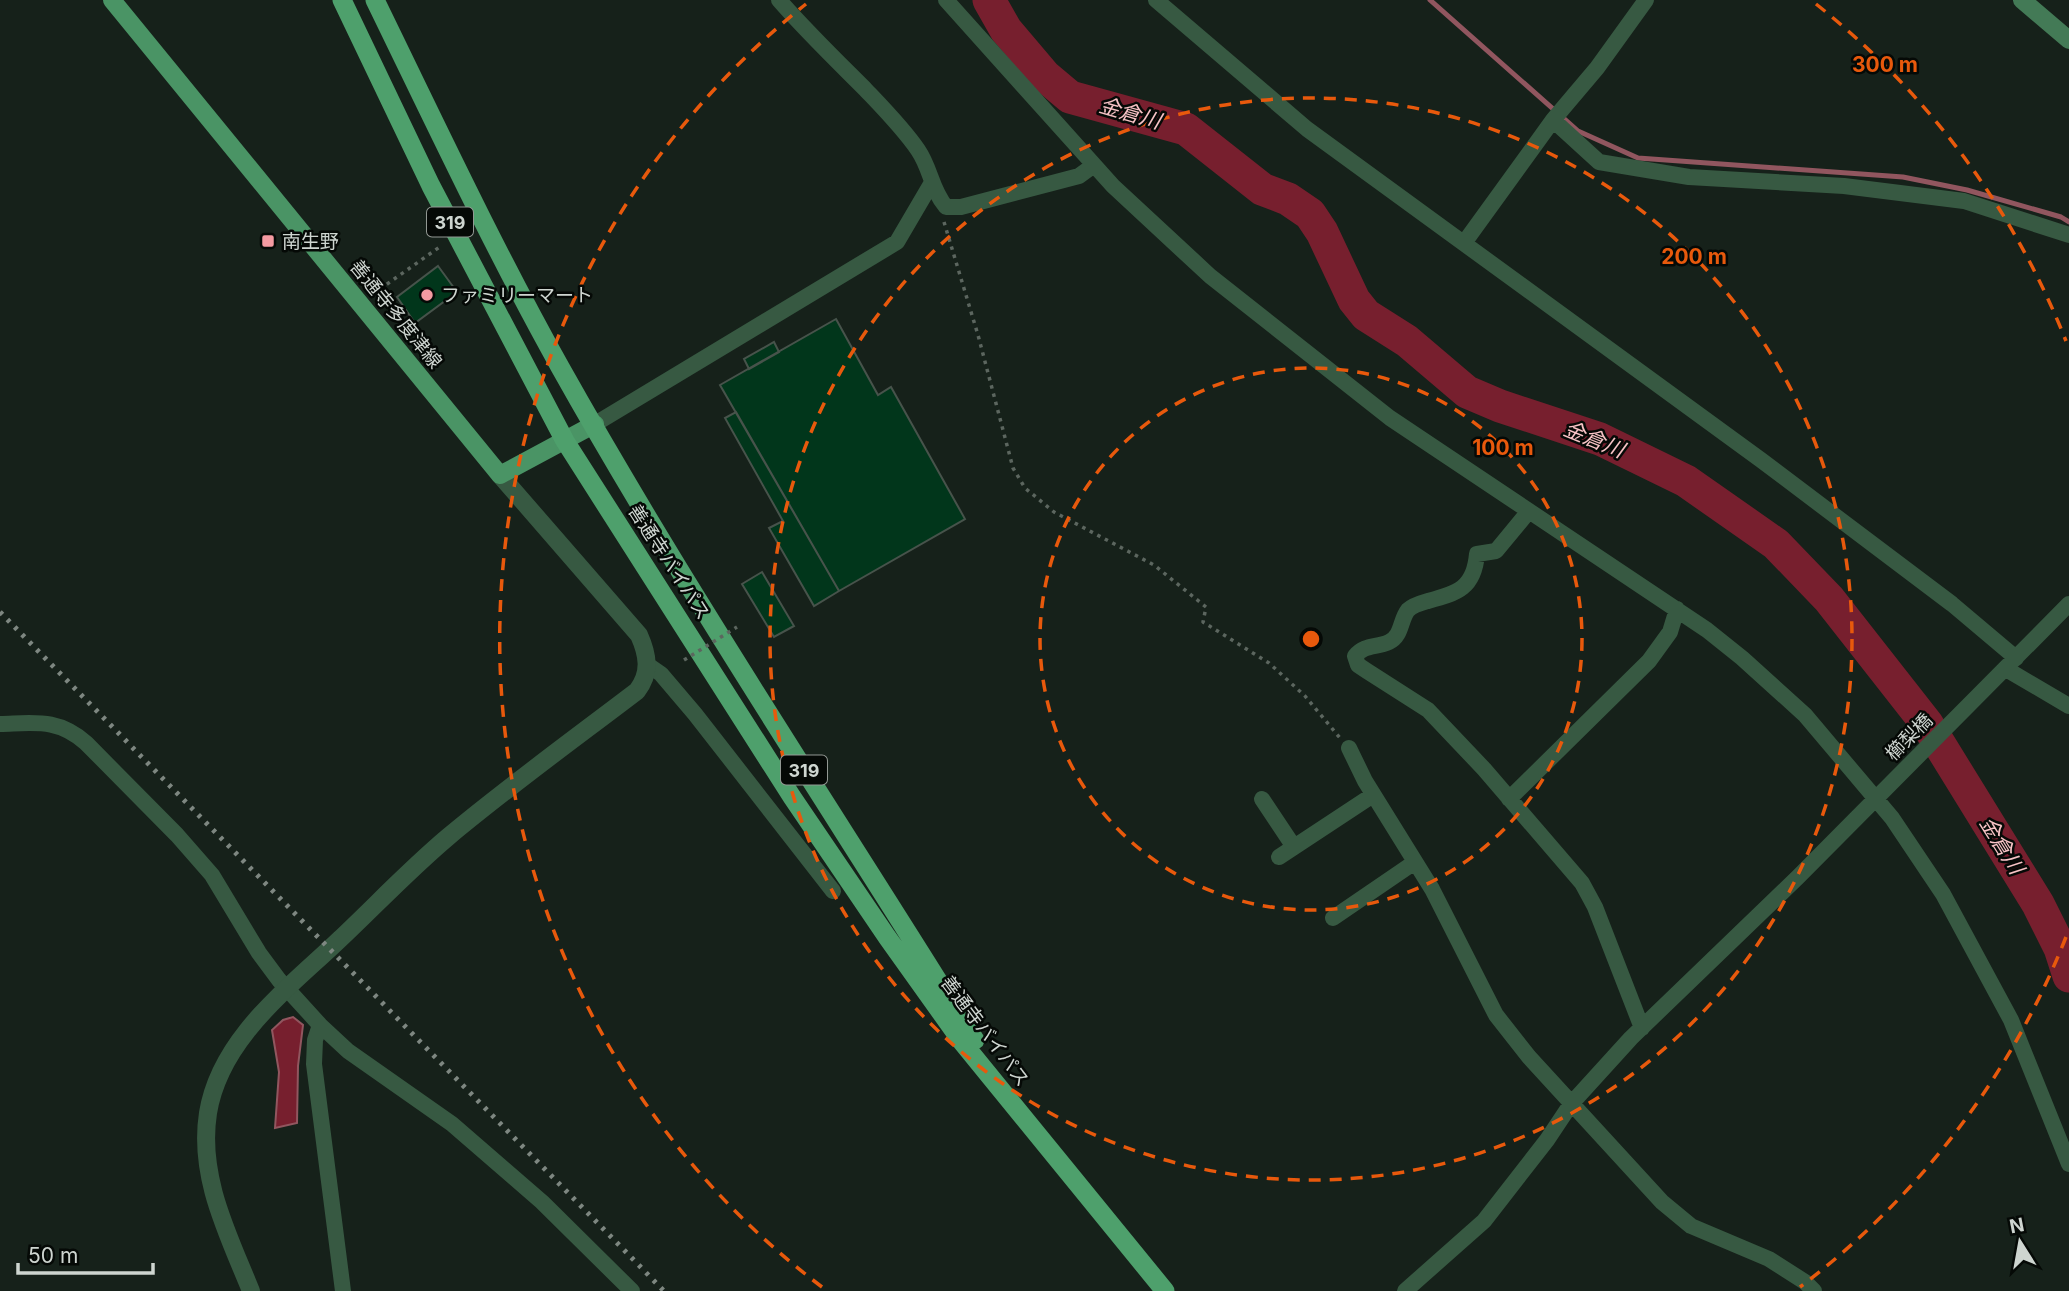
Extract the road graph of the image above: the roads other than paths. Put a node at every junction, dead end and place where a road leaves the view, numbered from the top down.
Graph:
1 (112, 0) edge
2 (342, 0) edge
3 (375, 0) edge
4 (779, 0) edge
5 (946, 0) edge
6 (1156, 0) edge
7 (1646, 0) edge
8 (2022, 0) edge
9 (2069, 40) edge
10 (1557, 116) junction
11 (1094, 165) junction
12 (934, 190) junction
13 (2069, 235) edge
14 (1464, 243) junction
15 (595, 424) junction
16 (565, 441) junction
17 (500, 475) junction
18 (1529, 512) junction
19 (2069, 604) edge
20 (1677, 609) junction
21 (2011, 663) junction
22 (648, 665) junction
23 (2069, 706) edge
24 (0, 724) edge
25 (1349, 748) road end
26 (1373, 795) junction
27 (1262, 799) dead end
28 (1509, 799) junction
29 (1876, 799) junction
30 (1294, 847) junction
31 (1279, 857) dead end
32 (1415, 862) junction
33 (833, 891) dead end
34 (1333, 918) dead end
35 (286, 988) junction
36 (320, 1025) junction
37 (1642, 1028) junction
38 (1571, 1104) junction
39 (1018, 1113) junction
40 (2069, 1164) edge
41 (251, 1291) edge
42 (343, 1291) edge
43 (632, 1291) edge
44 (1166, 1291) edge
45 (1405, 1291) edge
46 (1814, 1291) edge

1 - 17 main road, 善通寺多度津線
2 - 16 highway, 善通寺バイパス / 319
3 - 15 highway, 善通寺バイパス / 319
4 - 12 street
5 - 11 street
6 - 14 street
7 - 10 street
8 - 9 main road
10 - 13 street
10 - 14 street
11 - 12 street
11 - 18 street
12 - 15 street
14 - 21 street
15 - 16 main road
15 - 39 highway, 善通寺バイパス / 319
16 - 17 main road
16 - 39 highway, 善通寺バイパス / 319
17 - 22 street
18 - 20 street
18 - 28 street
19 - 21 street, 櫛梨橋
20 - 28 street
20 - 29 street
21 - 23 street
21 - 29 street, 櫛梨橋
22 - 33 street
22 - 35 street
24 - 35 street
25 - 26 street
26 - 30 street
26 - 32 street
27 - 30 street
28 - 37 street
29 - 37 street, 櫛梨橋
29 - 40 street
30 - 31 street
32 - 34 street
32 - 38 street
35 - 36 street
35 - 41 street
36 - 42 street
36 - 43 street
37 - 38 street, 櫛梨橋
38 - 45 street, 櫛梨橋
38 - 46 street
39 - 44 highway, 善通寺バイパス / 319

